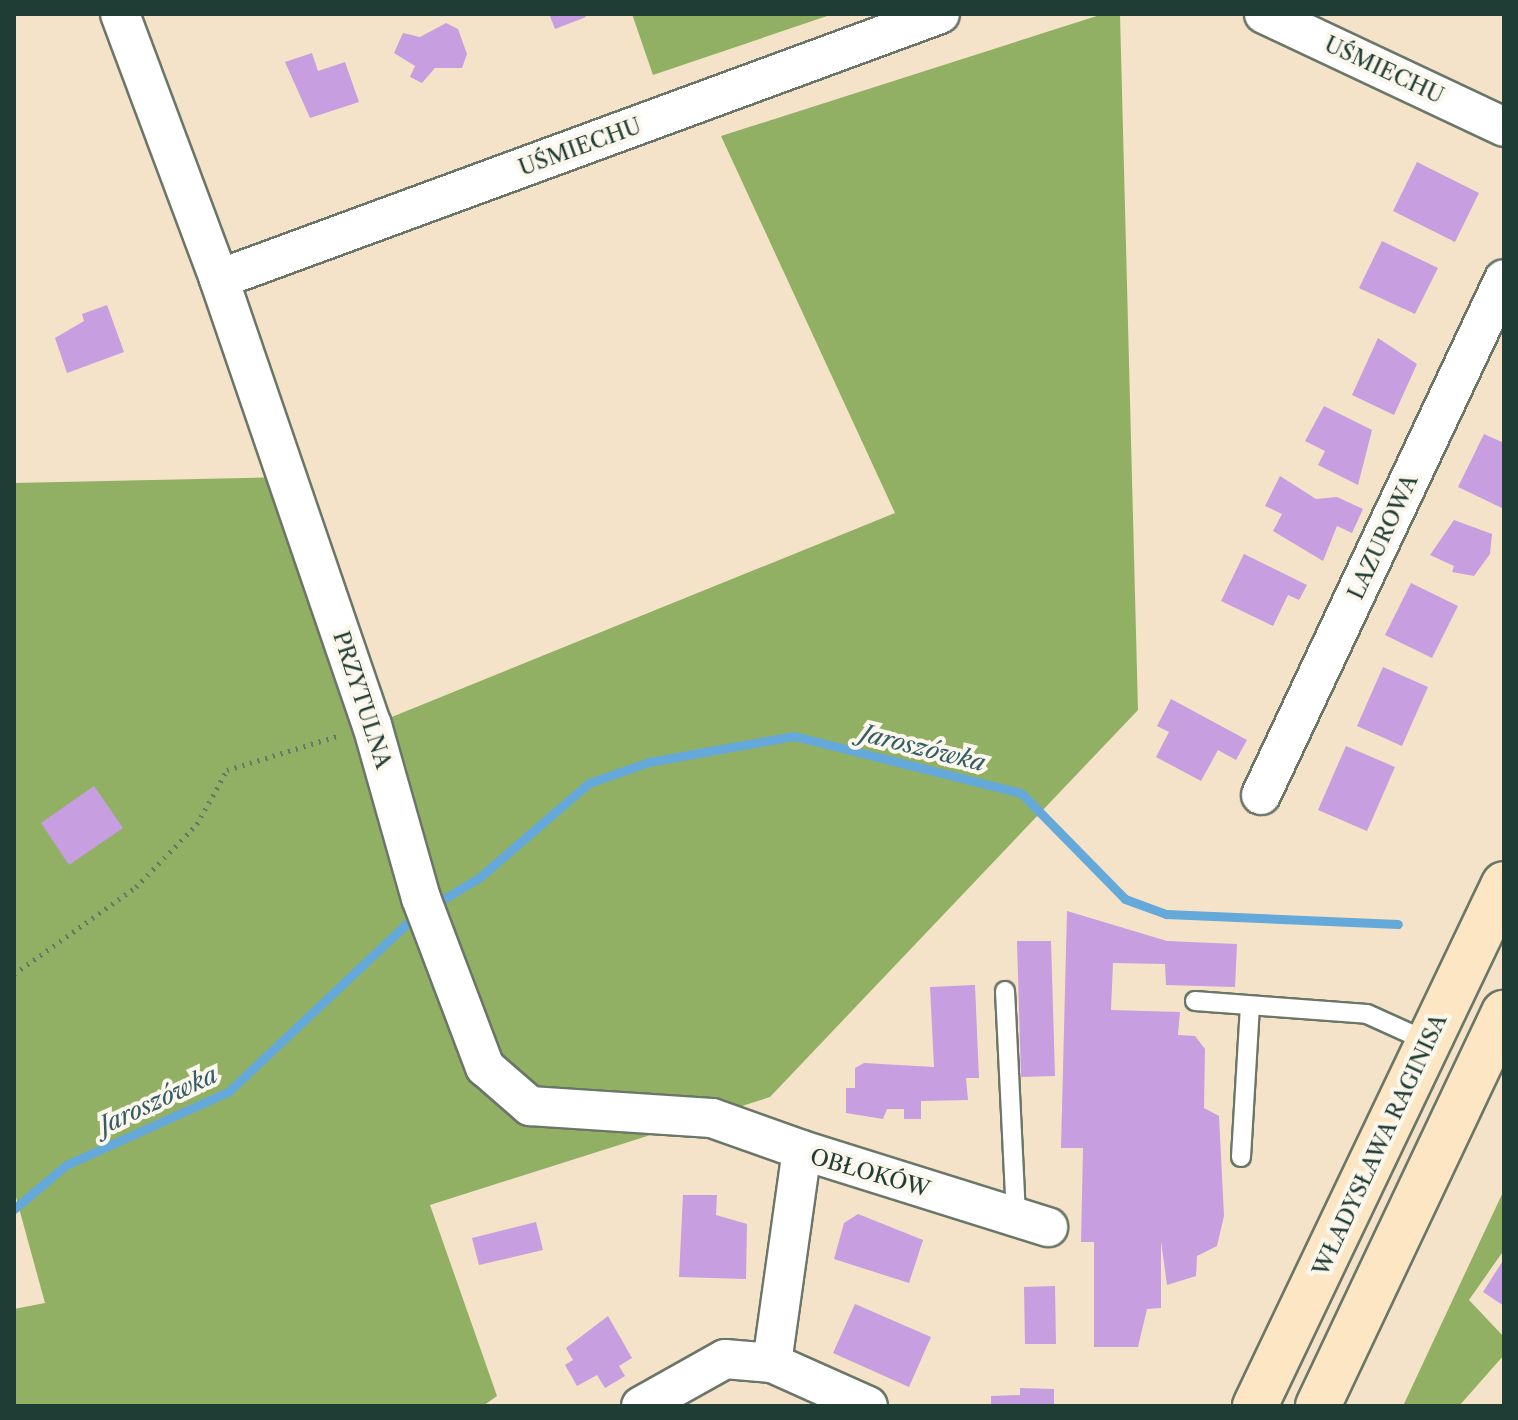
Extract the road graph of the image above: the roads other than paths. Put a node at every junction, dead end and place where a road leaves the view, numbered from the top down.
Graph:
1 (120, 14) edge
2 (940, 14) edge
3 (1264, 14) edge
4 (1312, 24) edge
5 (1504, 127) edge
6 (219, 279) junction
7 (1504, 279) edge
8 (1261, 795) dead end
9 (1504, 884) edge
10 (1005, 991) dead end
11 (1195, 1001) dead end
12 (1250, 1007) junction
13 (1504, 1013) edge
14 (1429, 1042) junction
15 (802, 1150) junction
16 (1241, 1157) dead end
17 (1032, 1222) joint
18 (772, 1363) junction
19 (641, 1406) edge
20 (868, 1406) edge
21 (1255, 1406) edge
22 (1318, 1406) edge

1 - 6 street, PRZYTULNA
2 - 6 street, UŚMIECHU
3 - 4 street, UŚMIECHU
4 - 5 street, UŚMIECHU
6 - 15 street, PRZYTULNA
7 - 8 street, LAZUROWA
9 - 14 main road, WŁADYSŁAWA RAGINISA
10 - 17 lane
11 - 12 lane
12 - 14 lane
12 - 16 lane
13 - 22 main road
14 - 21 main road, WŁADYSŁAWA RAGINISA
15 - 17 street, OBŁOKÓW
15 - 18 street, OBŁOKÓW
18 - 19 street
18 - 20 street

